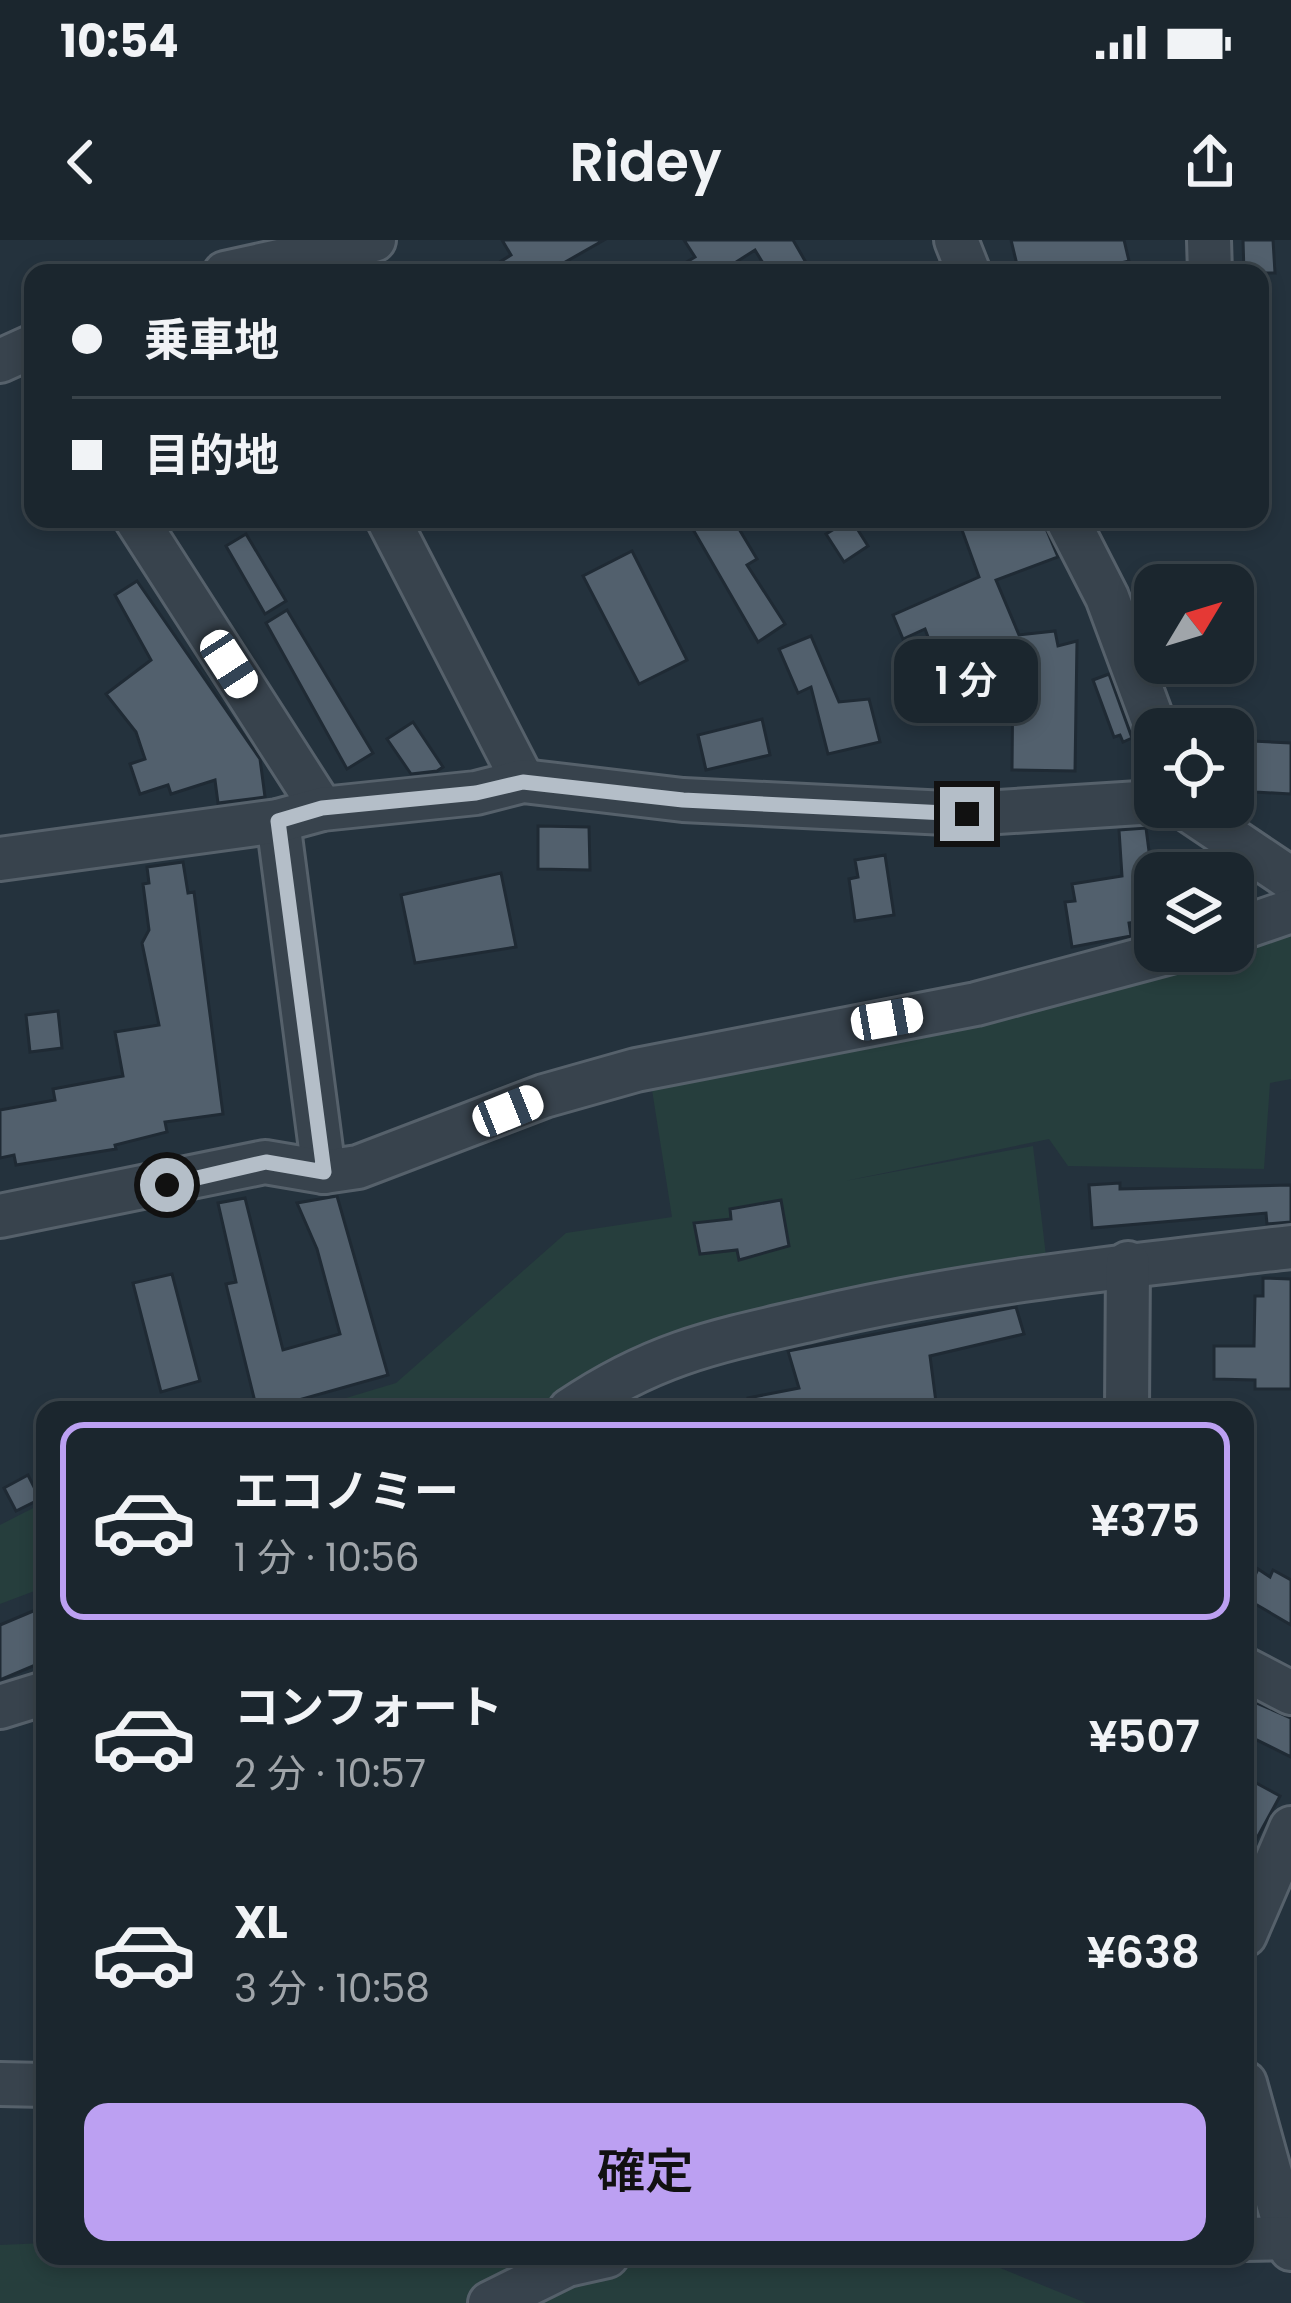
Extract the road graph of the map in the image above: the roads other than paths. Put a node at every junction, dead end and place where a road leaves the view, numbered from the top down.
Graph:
1 (374, 240) edge
2 (273, 264) edge
3 (142, 528) edge
4 (393, 528) edge
5 (1072, 528) edge
6 (1148, 708) edge
7 (523, 782) junction
8 (1134, 803) edge
9 (322, 808) junction
10 (278, 821) junction
11 (1216, 828) edge
12 (0, 859) edge
13 (1291, 879) edge
14 (1291, 911) edge
15 (1254, 924) edge
16 (1134, 962) edge
17 (324, 1172) junction
18 (0, 1216) edge
19 (1291, 1247) edge
20 (1128, 1263) junction
21 (584, 1401) edge
22 (1126, 1401) edge
23 (1254, 1674) edge
24 (1291, 1693) edge
25 (36, 1697) edge
26 (0, 1707) edge
27 (1291, 1828) edge
28 (1254, 1914) edge
29 (0, 2084) edge
30 (36, 2085) edge
31 (1254, 2114) edge
32 (1290, 2238) edge
33 (1254, 2239) edge
34 (1291, 2248) edge
35 (567, 2265) edge
36 (490, 2303) edge

1 - 2 street
3 - 9 street
4 - 7 street
5 - 6 street
7 - 8 street
7 - 9 street
9 - 10 street
10 - 12 street
10 - 17 street
11 - 13 street
14 - 15 street
16 - 17 street
17 - 18 street
19 - 20 street
20 - 21 street
20 - 22 street
23 - 24 street
25 - 26 street
27 - 28 street
29 - 30 street
31 - 32 street
32 - 33 street
32 - 34 street
35 - 36 street

